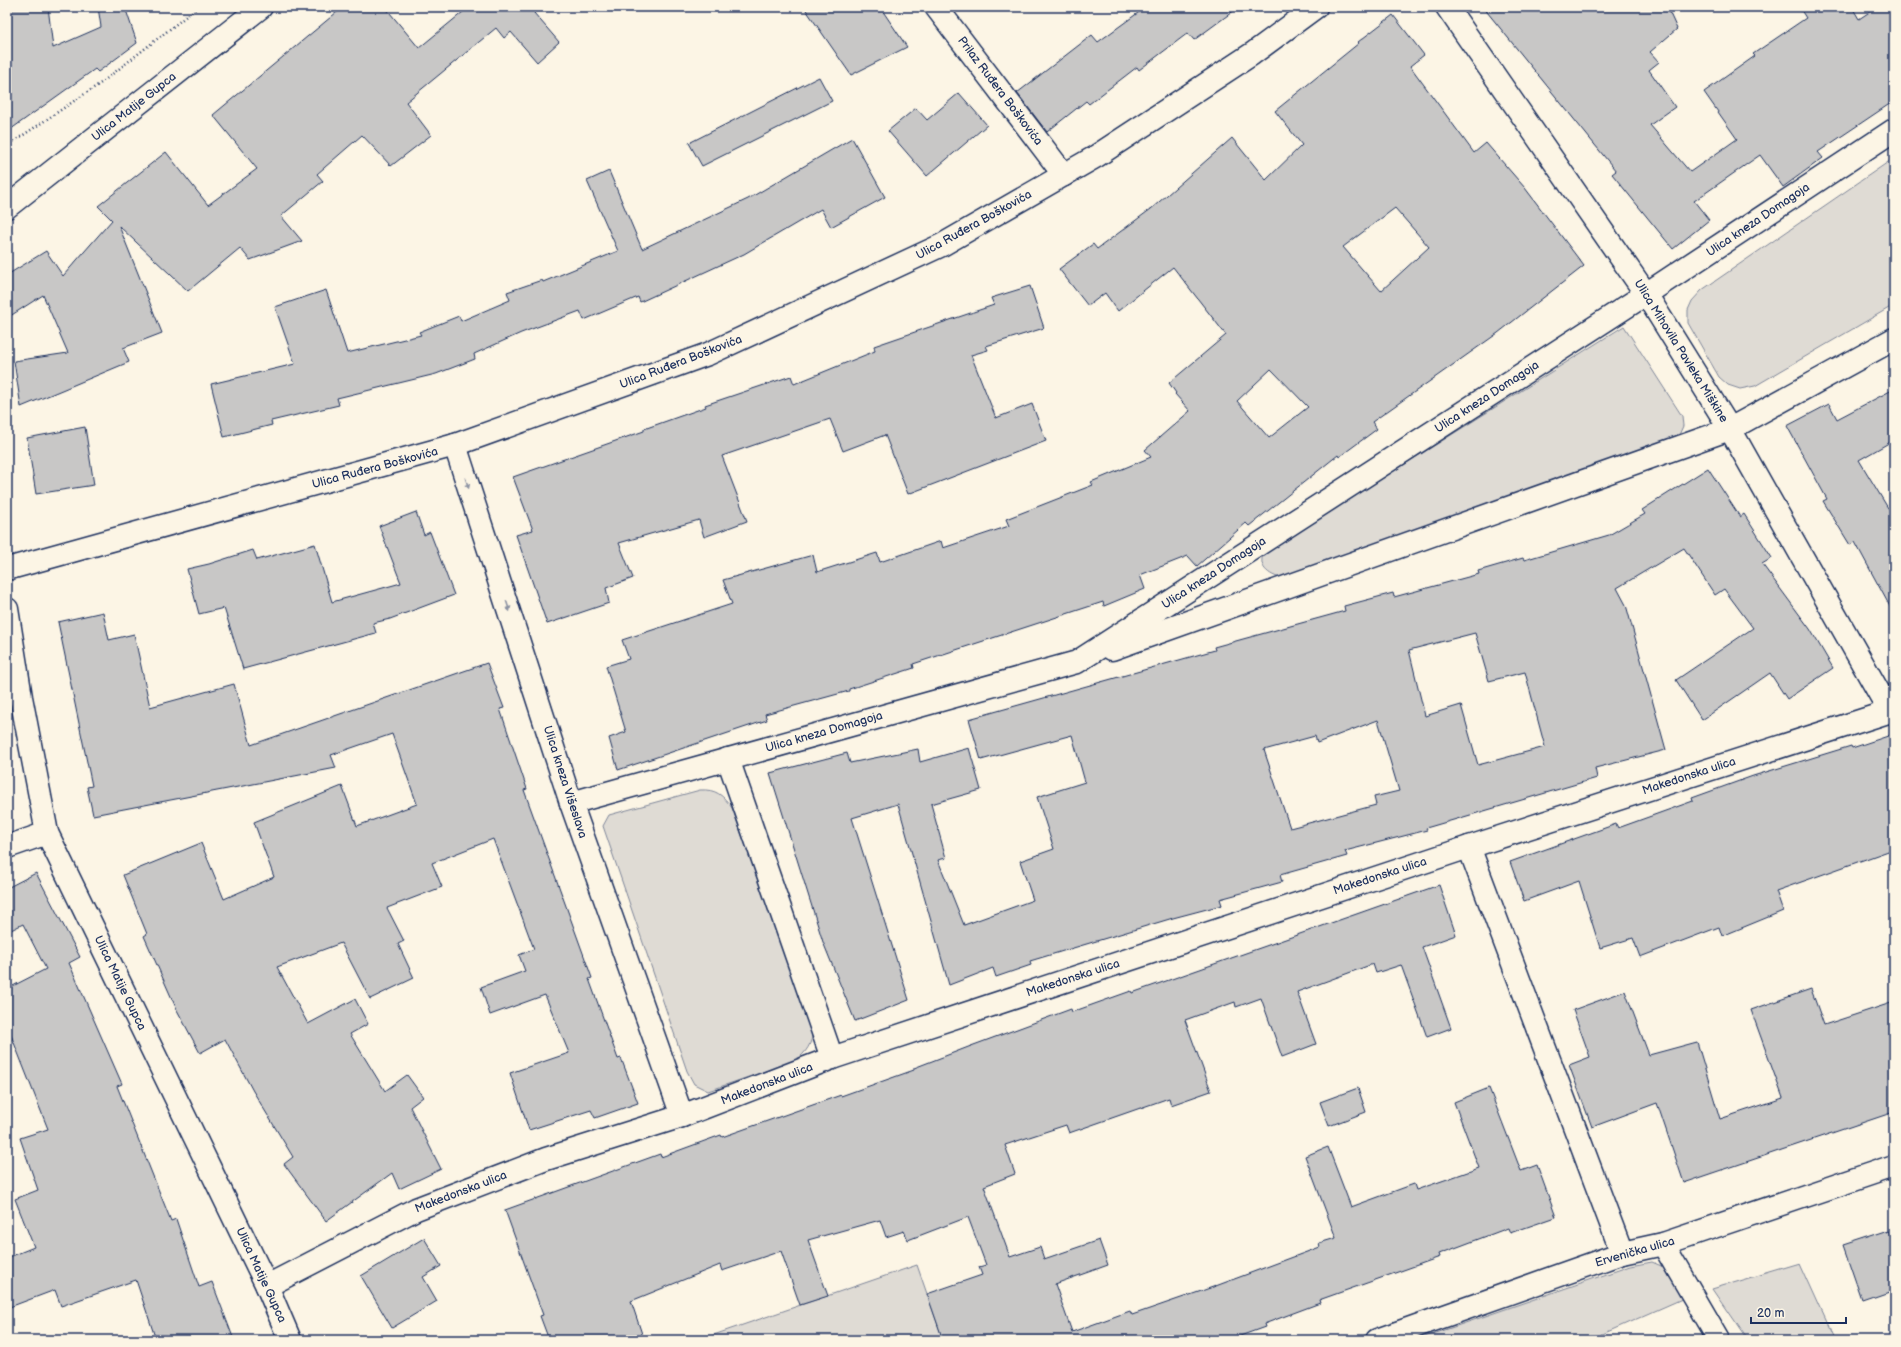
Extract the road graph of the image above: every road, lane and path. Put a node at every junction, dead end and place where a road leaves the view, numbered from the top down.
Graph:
1 (198, 7) edge
2 (262, 7) edge
3 (936, 7) edge
4 (1316, 7) edge
5 (1447, 7) edge
6 (1894, 130) edge
7 (7, 146) edge
8 (1064, 175) junction
9 (7, 207) edge
10 (1646, 294) junction
11 (1894, 339) edge
12 (1730, 429) junction
13 (456, 446) junction
14 (7, 569) edge
15 (7, 609) edge
16 (1077, 662) junction
17 (1892, 711) edge
18 (728, 759) junction
19 (571, 803) junction
20 (48, 833) junction
21 (7, 847) edge
22 (1469, 847) junction
23 (832, 1058) junction
24 (682, 1116) junction
25 (1894, 1166) edge
26 (1663, 1244) junction
27 (1622, 1254) junction
28 (268, 1286) junction
29 (290, 1340) edge
30 (1377, 1340) edge
31 (1719, 1340) edge

1 - 7 path
2 - 9 street, Ulica Matije Gupca
3 - 8 street, Prilaz Ruđera Boškovića
4 - 8 street, Ulica Ruđera Boškovića
5 - 10 street, Ulica Mihovila Pavleka Miškine
6 - 10 street, Ulica kneza Domagoja
8 - 13 street, Ulica Ruđera Boškovića
10 - 12 street, Ulica Mihovila Pavleka Miškine
10 - 16 street, Ulica kneza Domagoja
11 - 12 street, Ulica kneza Domagoja
12 - 16 street, Ulica kneza Domagoja
12 - 17 street, Ulica Mihovila Pavleka Miškine
13 - 14 street, Ulica Ruđera Boškovića
13 -> 19 street, Ulica kneza Višeslava
15 - 20 street, Ulica Matije Gupca
16 - 18 street, Ulica kneza Domagoja
17 - 22 street, Makedonska ulica
18 - 19 street, Ulica kneza Domagoja
18 - 23 street
19 - 24 street, Ulica kneza Višeslava
20 - 21 street
20 - 28 street, Ulica Matije Gupca
22 - 23 street, Makedonska ulica
22 - 27 street
23 - 24 street, Makedonska ulica
24 - 28 street, Makedonska ulica
25 - 26 street, Ervenička ulica
26 - 27 street, Ervenička ulica
26 - 31 street
27 - 30 street, Ervenička ulica
28 - 29 street, Ulica Matije Gupca

